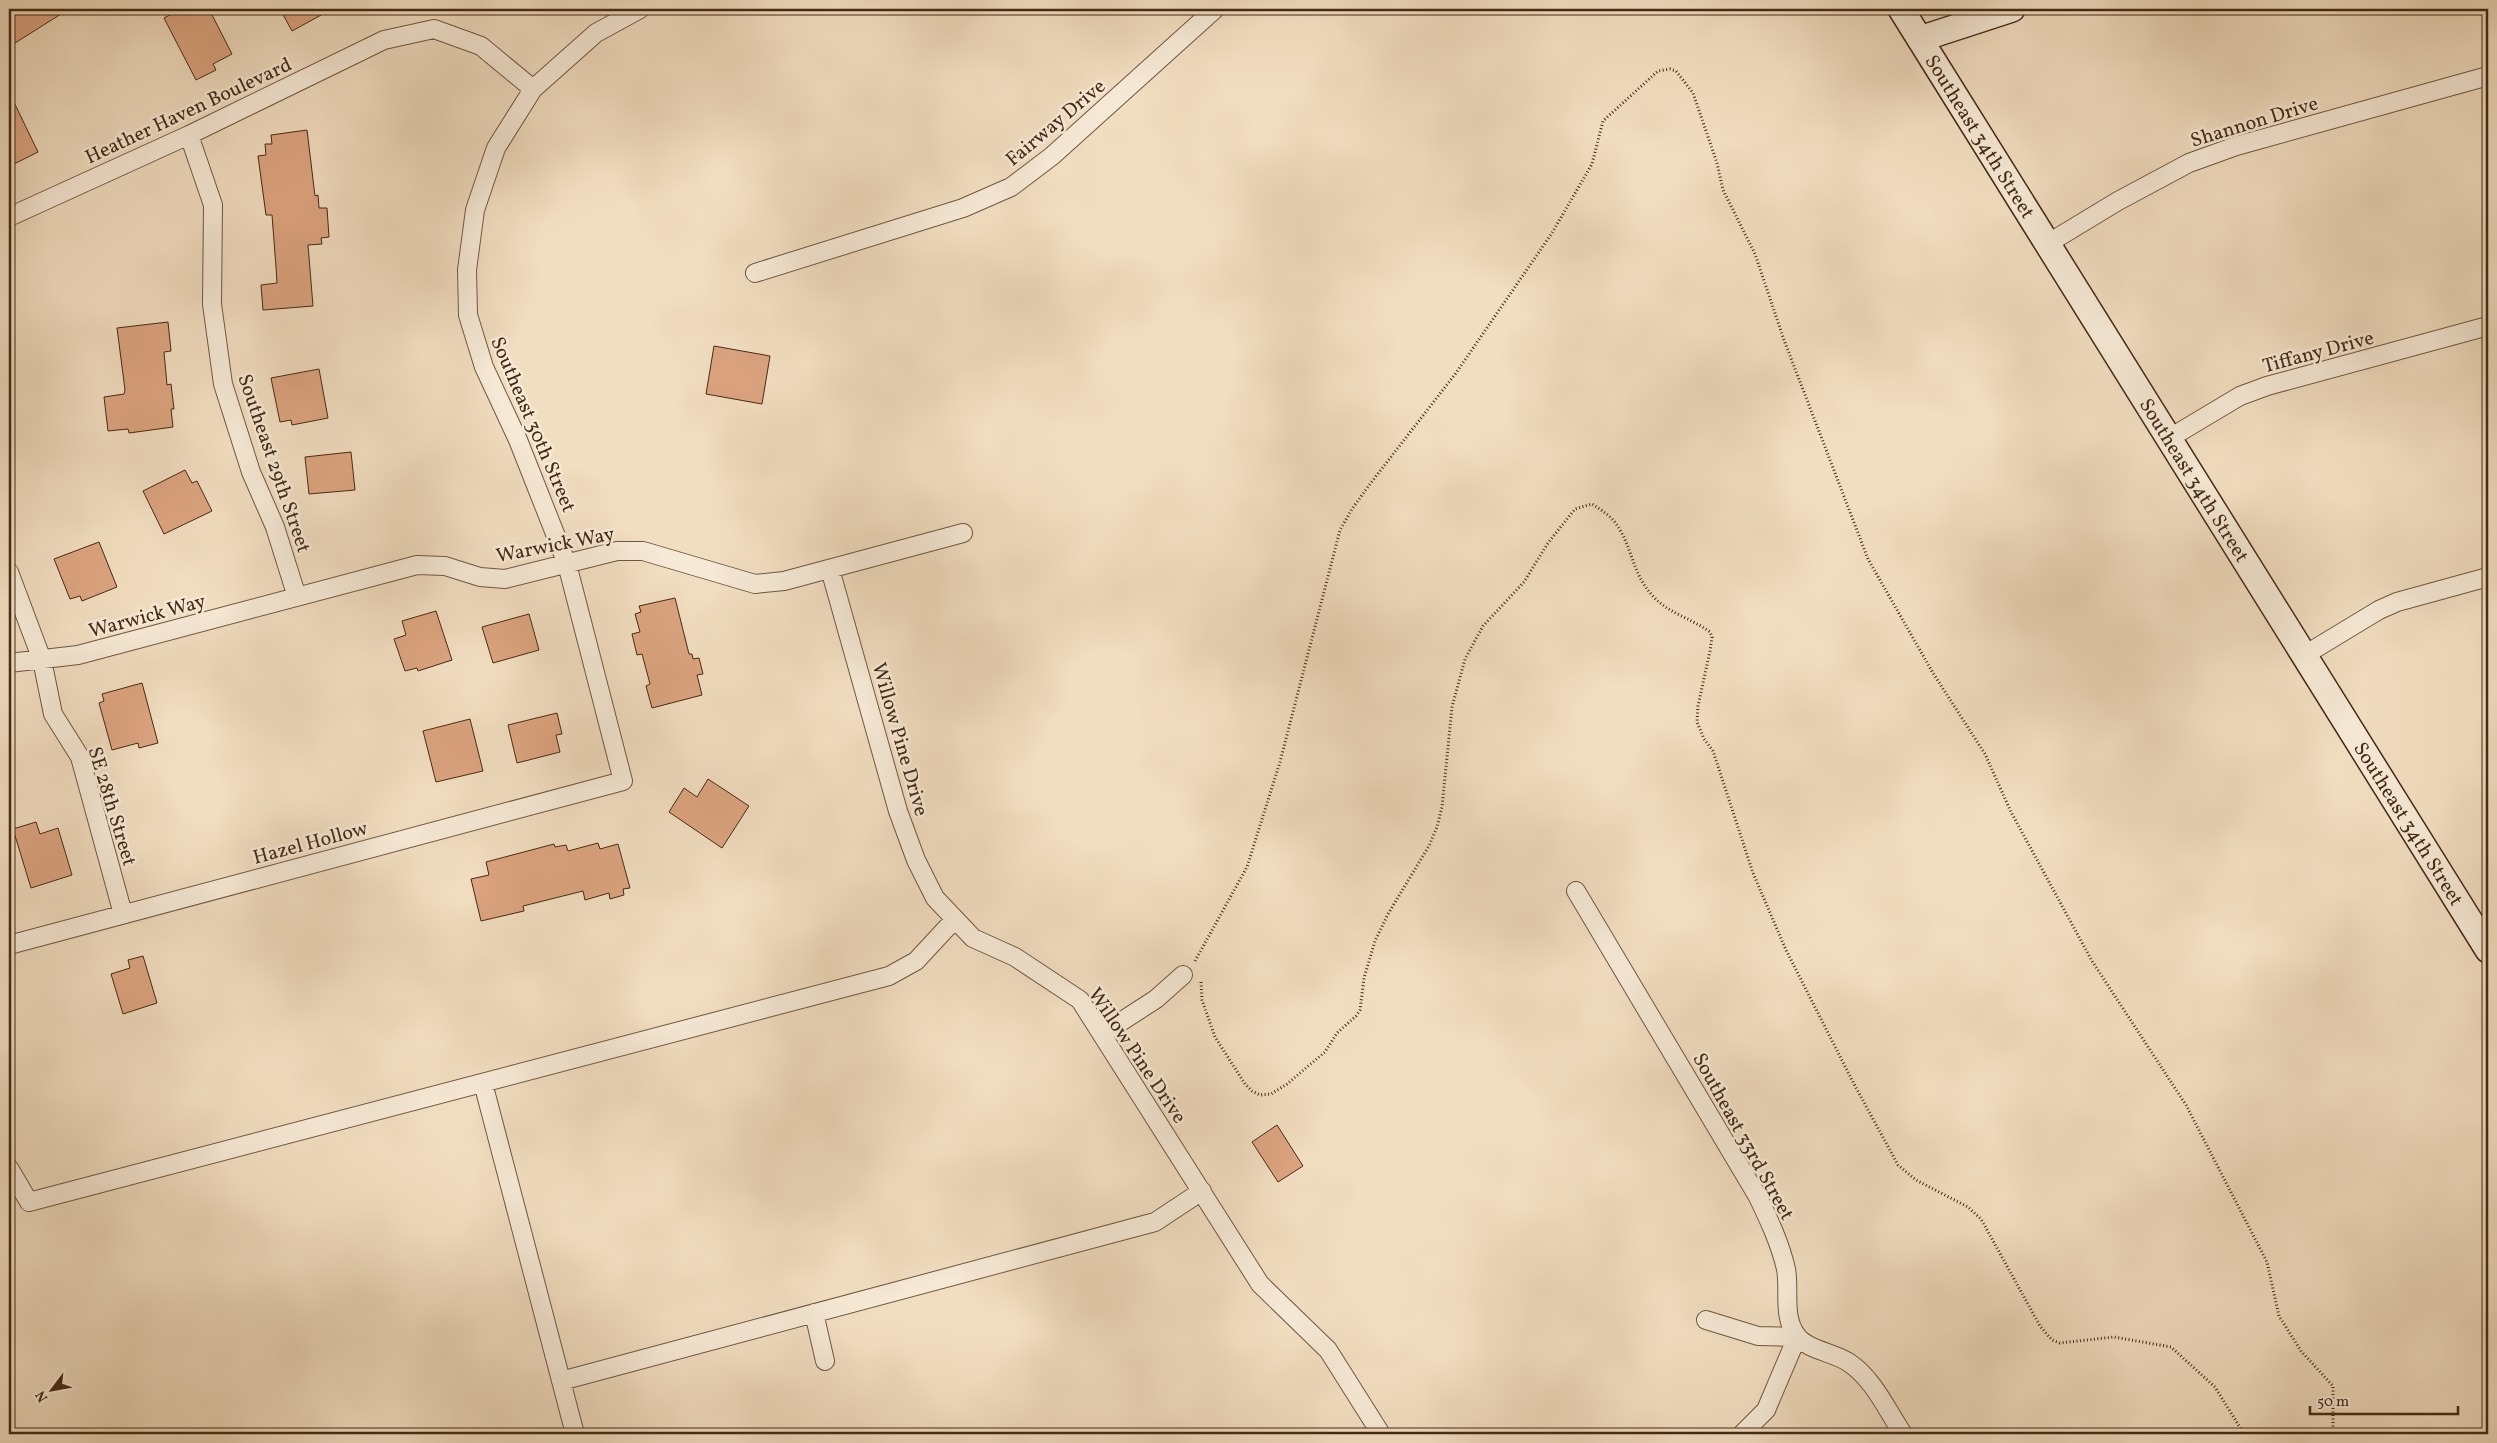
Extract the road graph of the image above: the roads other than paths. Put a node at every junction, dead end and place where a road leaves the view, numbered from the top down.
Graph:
1 (640, 9) edge
2 (1215, 9) edge
3 (1901, 9) edge
4 (2012, 9) edge
5 (1920, 39) junction
6 (2488, 76) edge
7 (533, 89) junction
8 (189, 135) junction
9 (9, 216) edge
10 (2047, 244) junction
11 (755, 273) dead end
12 (2488, 326) edge
13 (2168, 439) junction
14 (963, 533) dead end
15 (567, 564) junction
16 (830, 569) junction
17 (9, 572) edge
18 (2488, 577) edge
19 (297, 597) junction
20 (2304, 656) junction
21 (42, 660) junction
22 (9, 663) edge
23 (623, 781) joint
24 (1576, 891) dead end
25 (123, 914) junction
26 (955, 919) junction
27 (9, 945) edge
28 (2488, 950) edge
29 (1191, 975) road end
30 (1102, 1034) junction
31 (483, 1083) junction
32 (9, 1168) edge
33 (1202, 1191) junction
34 (814, 1314) junction
35 (1706, 1320) dead end
36 (1797, 1337) junction
37 (825, 1361) dead end
38 (561, 1381) junction
39 (575, 1434) edge
40 (1381, 1434) edge
41 (1742, 1434) edge
42 (1903, 1434) edge

1 - 7 street, Southeast 30th Street
2 - 11 street, Fairway Drive
3 - 5 street, Southeast 34th Street
4 - 5 street
5 - 10 street, Southeast 34th Street
6 - 10 street, Shannon Drive
7 - 8 street, Heather Haven Boulevard
7 - 15 street, Southeast 30th Street
8 - 9 street, Heather Haven Boulevard
8 - 19 street, Southeast 29th Street
10 - 13 street, Southeast 34th Street
12 - 13 street, Tiffany Drive
13 - 20 street, Southeast 34th Street
14 - 16 street, Warwick Way
15 - 16 street, Warwick Way
15 - 19 street, Warwick Way
15 - 23 street, Southeast 30th Street
16 - 26 street, Willow Pine Drive
17 - 21 street, SE 28th Street
18 - 20 street
19 - 21 street, Warwick Way
20 - 28 street, Southeast 34th Street
21 - 22 street, Warwick Way
21 - 25 street, SE 28th Street
23 - 25 street, Hazel Hollow
24 - 36 street, Southeast 33rd Street
25 - 27 street, Hazel Hollow
26 - 30 street, Willow Pine Drive
26 - 31 street
29 - 30 street
30 - 33 street, Willow Pine Drive
31 - 32 street
31 - 38 street
33 - 34 street
33 - 40 street, Willow Pine Drive
34 - 37 street
34 - 38 street
35 - 36 street
36 - 41 street
36 - 42 street
38 - 39 street

